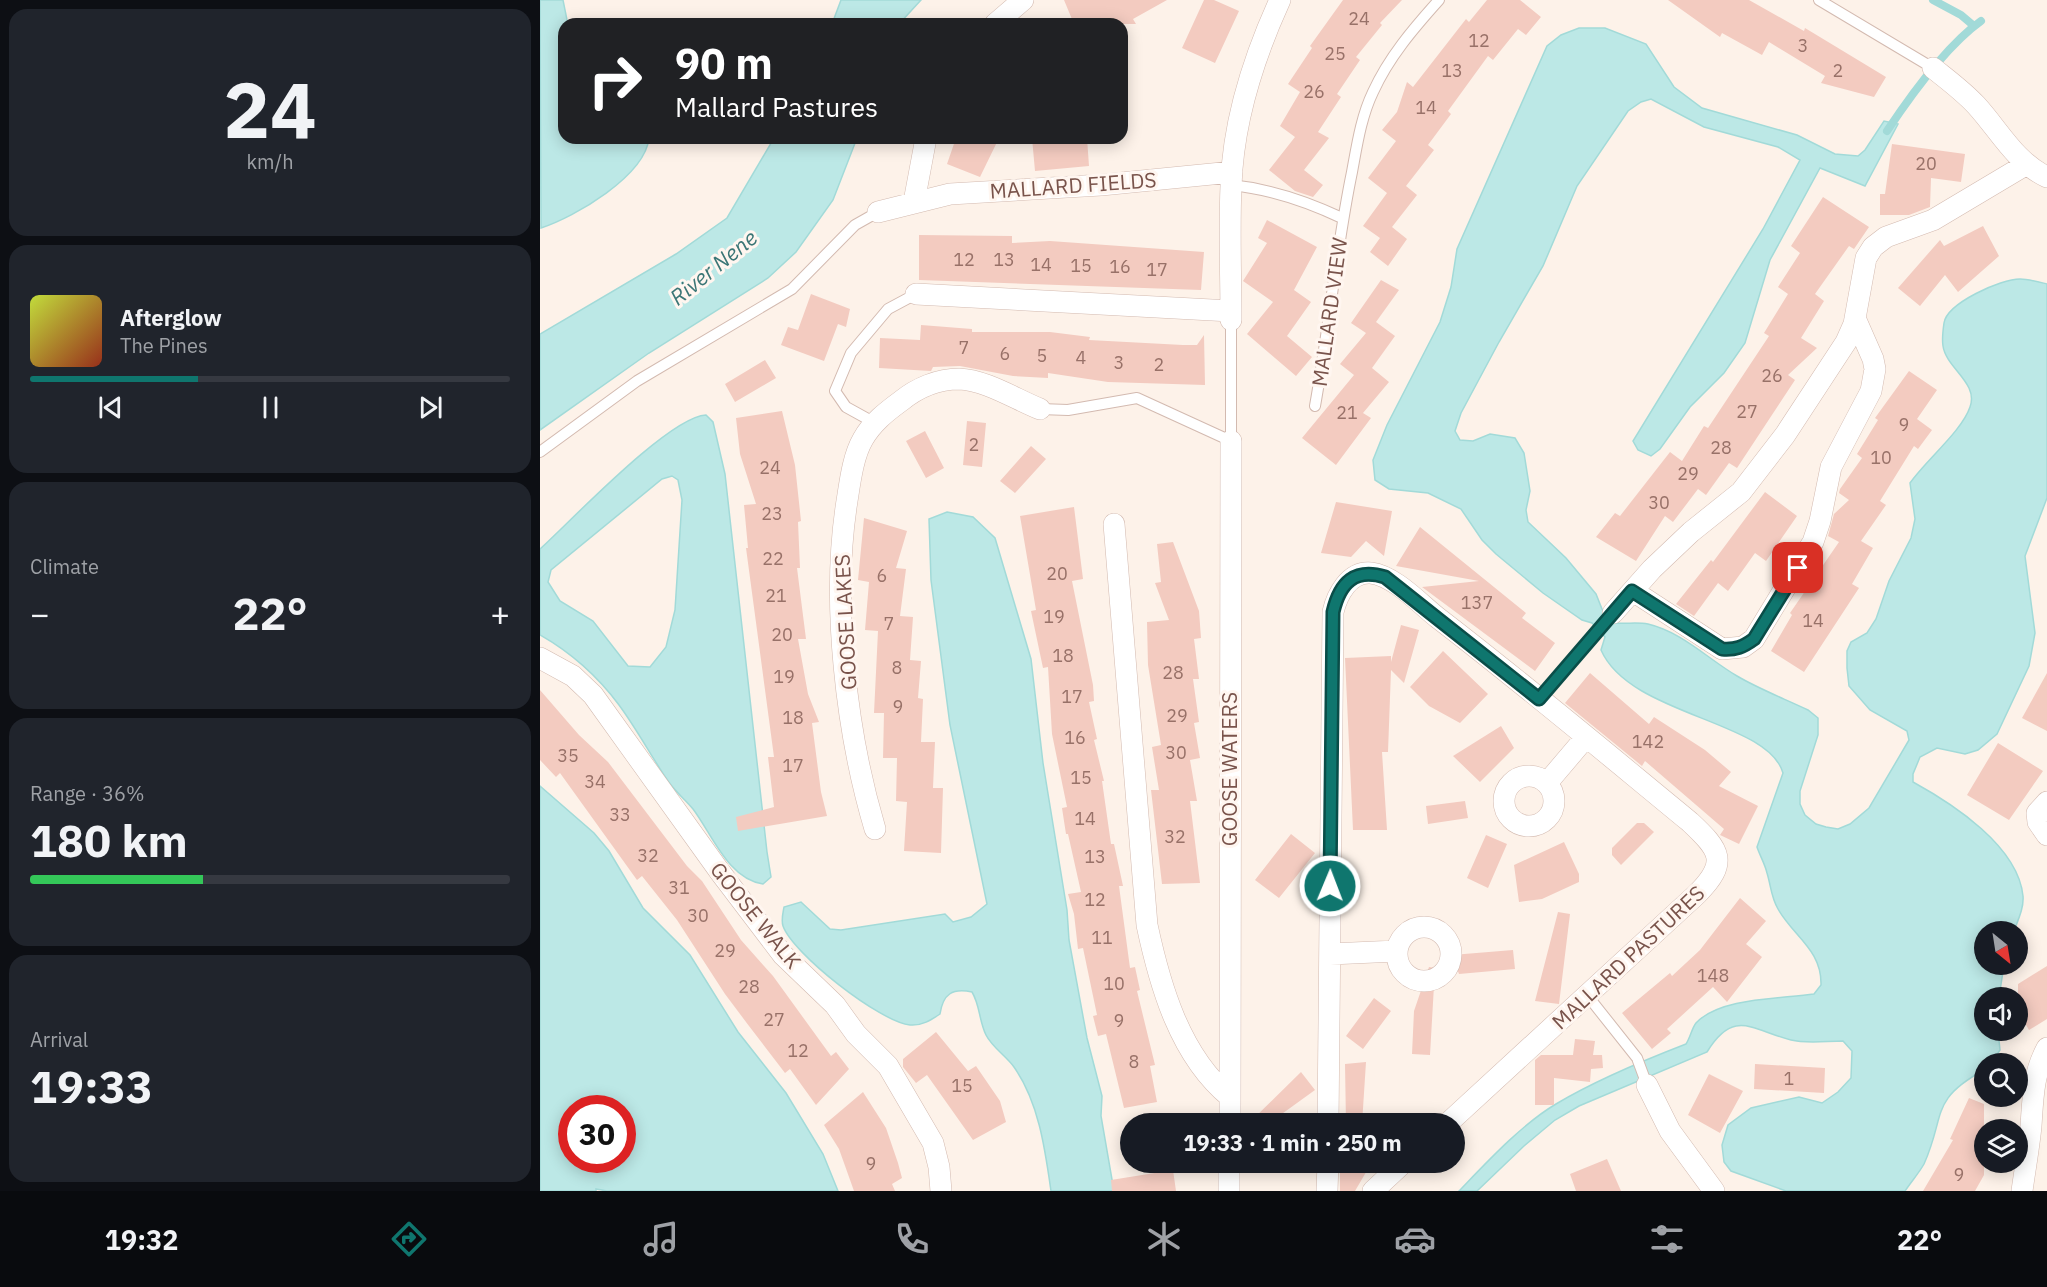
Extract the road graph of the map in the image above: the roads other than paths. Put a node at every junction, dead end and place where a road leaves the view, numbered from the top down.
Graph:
1 (1023, 0) edge
2 (1280, 0) edge
3 (1439, 0) edge
4 (1819, 0) edge
5 (1002, 18) edge
6 (1934, 68) joint
7 (925, 144) edge
8 (2027, 164) junction
9 (2047, 177) edge
10 (1231, 179) junction
11 (914, 202) junction
12 (878, 212) joint
13 (1342, 218) junction
14 (916, 294) joint
15 (1231, 316) junction
16 (1855, 318) junction
17 (1315, 406) dead end
18 (1040, 409) joint
19 (875, 423) junction
20 (1231, 441) junction
21 (540, 452) edge
22 (1114, 524) dead end
23 (1632, 591) junction
24 (1613, 613) joint
25 (540, 658) edge
26 (1539, 699) junction
27 (1586, 737) junction
28 (1547, 783) dead end
29 (2047, 802) edge
30 (875, 829) dead end
31 (2047, 835) edge
32 (1397, 951) dead end
33 (1330, 954) junction
34 (1587, 995) junction
35 (2047, 1048) edge
36 (1647, 1085) joint
37 (1230, 1097) junction
38 (1230, 1113) edge
39 (1328, 1113) edge
40 (1459, 1113) edge
41 (1229, 1173) edge
42 (1328, 1173) edge
43 (1392, 1173) edge
44 (941, 1191) edge
45 (1229, 1191) edge
46 (1327, 1191) edge
47 (1373, 1191) edge
48 (1714, 1191) edge
49 (2022, 1191) edge

1 - 5 street
2 - 10 street
3 - 13 lane, MALLARD VIEW
4 - 6 lane
6 - 8 street
7 - 11 street
8 - 9 street
8 - 16 street
10 - 11 street, MALLARD FIELDS
10 - 13 lane, MALLARD VIEW
10 - 15 street
11 - 12 street, MALLARD FIELDS
12 - 21 lane
13 - 17 lane, MALLARD VIEW
14 - 15 street
14 - 19 lane
15 - 20 lane
16 - 23 street
16 - 23 street
18 - 19 street, GOOSE LAKES
18 - 20 lane
19 - 30 street, GOOSE LAKES
20 - 37 street, GOOSE WATERS
22 - 37 street
23 - 24 street
24 - 26 lane
25 - 44 street, GOOSE WALK
26 - 27 street, MALLARD PASTURES
26 - 33 street, MALLARD PASTURES
27 - 28 street
27 - 34 street, MALLARD PASTURES
29 - 31 street
32 - 33 street
33 - 39 street, MALLARD PASTURES
34 - 36 lane
34 - 40 street, MALLARD PASTURES
35 - 49 street
36 - 48 street
37 - 38 street, GOOSE WATERS
41 - 45 street
42 - 46 street
43 - 47 street

